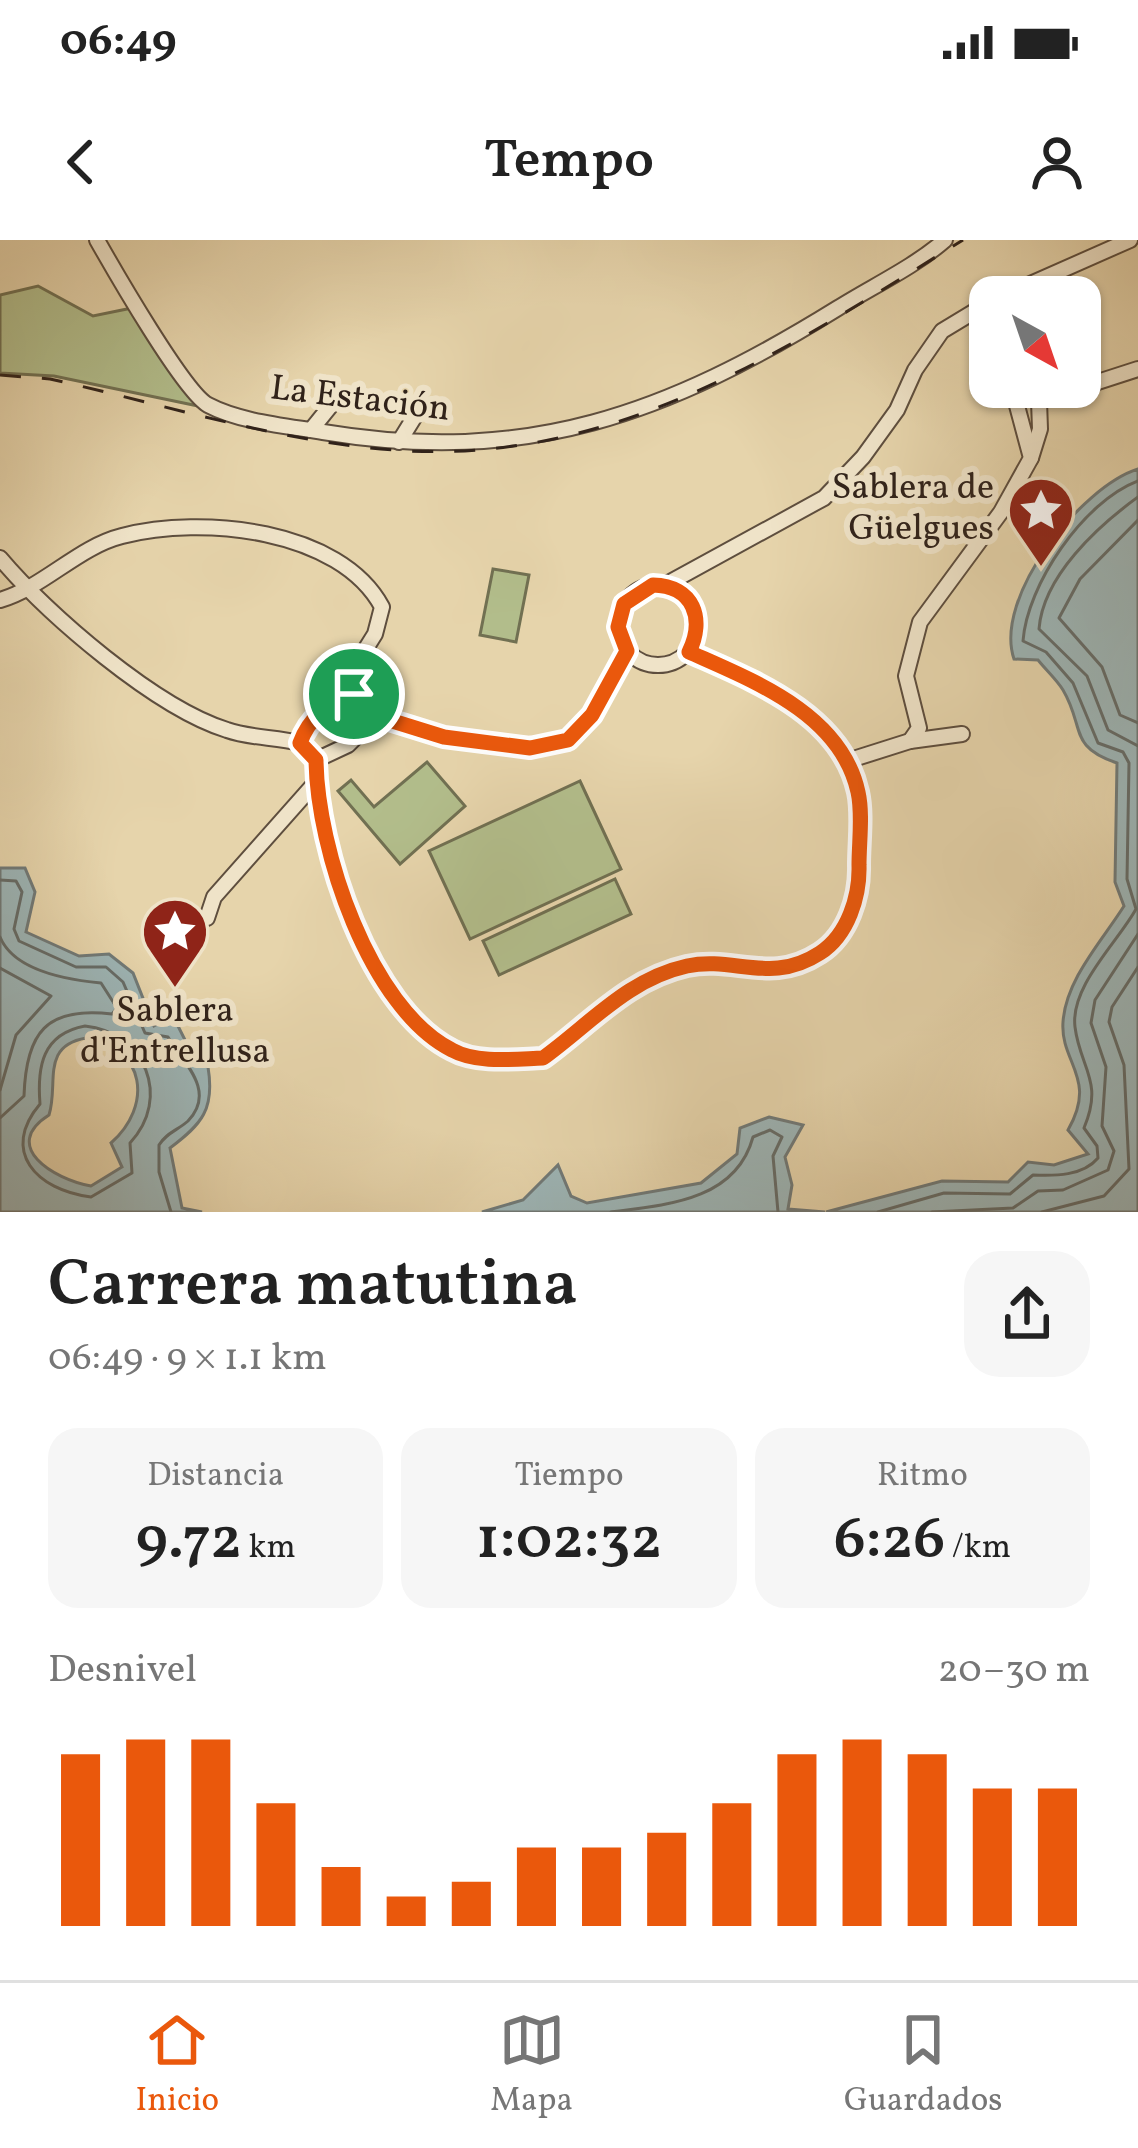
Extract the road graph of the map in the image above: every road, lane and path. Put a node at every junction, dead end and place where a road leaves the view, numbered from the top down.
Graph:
1 (97, 240) edge
2 (945, 240) edge
3 (1130, 240) edge
4 (1138, 258) edge
5 (1049, 276) edge
6 (967, 316) edge
7 (1138, 369) edge
8 (332, 404) dead end
9 (420, 408) dead end
10 (1018, 408) edge
11 (311, 430) junction
12 (399, 442) junction
13 (1031, 458) junction
14 (0, 558) edge
15 (665, 585) junction
16 (28, 592) junction
17 (0, 601) edge
18 (627, 651) junction
19 (689, 652) junction
20 (354, 694) junction
21 (370, 714) junction
22 (962, 734) dead end
23 (910, 741) junction
24 (300, 743) junction
25 (316, 760) junction
26 (847, 761) junction
27 (316, 782) junction
28 (152, 932) dead end

1 - 11 street, La Estación
2 - 12 street, La Estación
3 - 4 street
3 - 5 street
6 - 15 street
7 - 13 street
8 - 11 street
9 - 12 street
10 - 13 street
11 - 12 street, La Estación
13 - 23 street
14 - 16 street
15 - 18 street
15 - 19 street
16 - 17 street
16 - 20 street
16 - 24 street
18 - 19 street
18 - 21 street
19 - 26 street
20 - 21 street
20 - 24 street
21 - 25 street
22 - 23 street
23 - 26 street
24 - 25 street
25 - 27 street
26 - 27 street
27 - 28 street

